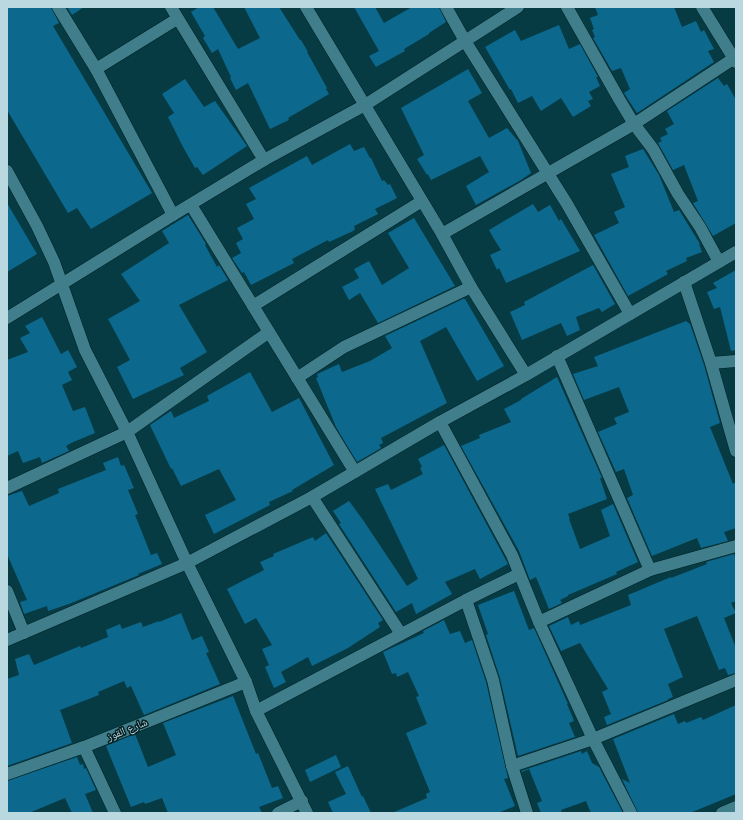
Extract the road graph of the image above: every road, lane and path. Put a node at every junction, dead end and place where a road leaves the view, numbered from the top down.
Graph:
1 (58, 7) edge
2 (171, 7) edge
3 (306, 7) edge
4 (446, 7) edge
5 (518, 7) edge
6 (567, 7) edge
7 (702, 7) edge
8 (177, 19) junction
9 (465, 41) junction
10 (735, 59) edge
11 (96, 69) junction
12 (365, 104) junction
13 (634, 124) junction
14 (264, 160) junction
15 (7, 171) edge
16 (548, 174) junction
17 (422, 201) junction
18 (191, 205) junction
19 (173, 215) junction
20 (442, 234) junction
21 (736, 252) edge
22 (719, 262) junction
23 (684, 282) junction
24 (62, 285) junction
25 (471, 287) junction
26 (252, 306) junction
27 (630, 314) junction
28 (7, 318) edge
29 (269, 332) junction
30 (557, 356) junction
31 (736, 361) edge
32 (711, 363) junction
33 (526, 375) junction
34 (297, 378) junction
35 (440, 422) junction
36 (127, 432) junction
37 (736, 451) edge
38 (355, 472) junction
39 (7, 488) edge
40 (312, 497) junction
41 (736, 546) edge
42 (187, 563) junction
43 (650, 570) junction
44 (519, 574) junction
45 (7, 591) edge
46 (466, 600) junction
47 (539, 622) junction
48 (24, 633) junction
49 (401, 634) junction
50 (7, 640) edge
51 (736, 680) edge
52 (246, 682) junction
53 (256, 711) junction
54 (593, 739) junction
55 (84, 747) junction
56 (512, 766) junction
57 (7, 774) edge
58 (302, 801) junction
59 (736, 807) edge
60 (115, 813) edge
61 (278, 813) edge
62 (307, 813) edge
63 (527, 813) edge
64 (630, 813) edge
65 (722, 813) edge

1 - 11 street
2 - 8 street
3 - 12 street
4 - 9 street
5 - 9 street
6 - 13 street
7 - 10 street
8 - 11 street
8 - 14 street
9 - 12 street
9 - 16 street
10 - 13 street
11 - 19 street
12 - 14 street
12 - 17 street
13 - 16 street
13 - 22 street
14 - 18 street
15 - 24 street
16 - 20 street
16 - 27 street
17 - 20 street
17 - 26 street
18 - 19 street
18 - 26 street
19 - 24 street
20 - 25 street
21 - 22 street
22 - 23 street
23 - 27 street
23 - 32 street
24 - 28 street
24 - 36 street
25 - 33 street
25 - 34 street
26 - 29 street
27 - 30 street
29 - 34 street
29 - 36 street
30 - 33 street
30 - 43 street
31 - 32 street
32 - 37 street
33 - 35 street
34 - 38 street
35 - 38 street
35 - 44 street
36 - 39 street
36 - 42 street
38 - 40 street
40 - 42 street
40 - 49 street
41 - 43 street
42 - 48 street
42 - 52 street
43 - 47 street
44 - 46 street
44 - 47 street
45 - 48 street
46 - 49 street
46 - 56 street
47 - 54 street
48 - 50 street
49 - 53 street
51 - 54 street
52 - 53 street
52 - 55 street, شارع القوز
53 - 58 street
54 - 56 street
54 - 64 street
55 - 57 street, شارع القوز
55 - 60 street
56 - 63 street
58 - 61 street
58 - 62 street
59 - 65 street

